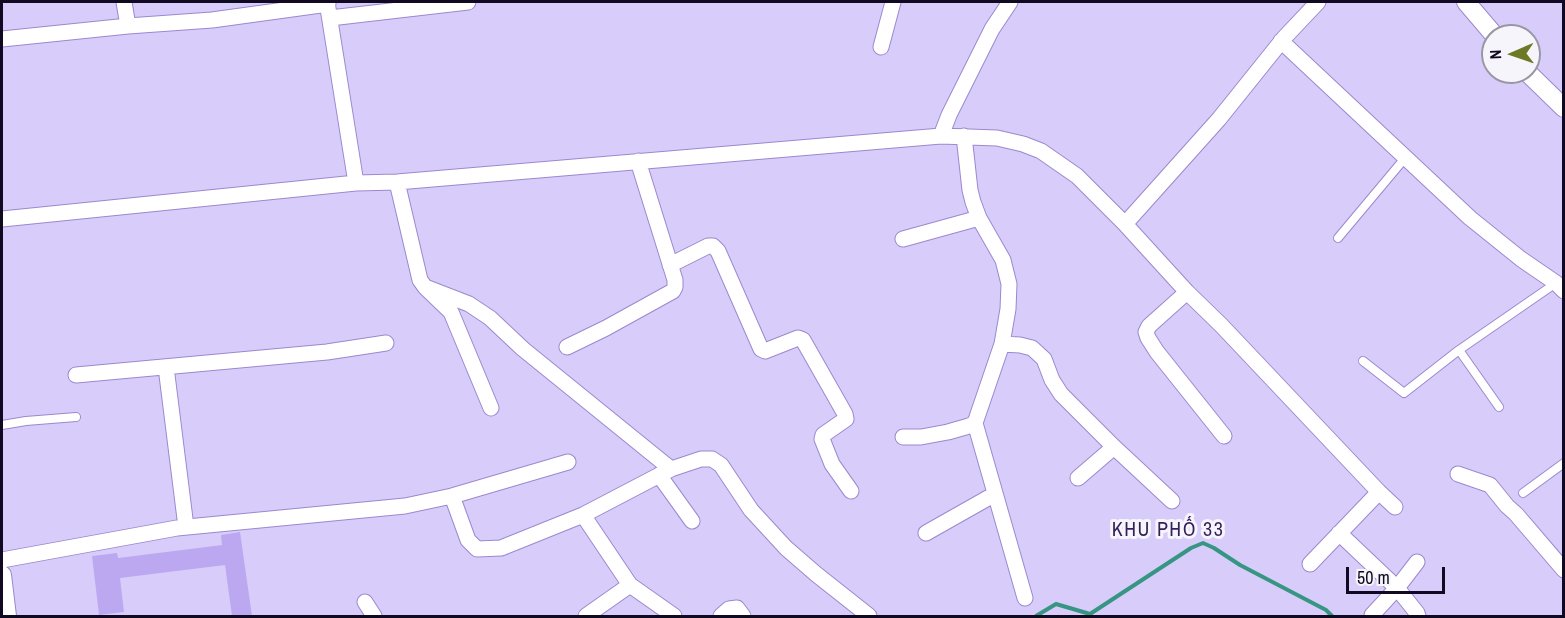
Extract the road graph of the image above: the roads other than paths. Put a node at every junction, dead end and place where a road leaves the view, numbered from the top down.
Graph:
1 (124, 2) edge
2 (468, 2) edge
3 (893, 2) edge
4 (1010, 2) edge
5 (1318, 2) edge
6 (1466, 2) edge
7 (328, 8) edge
8 (1485, 24) edge
9 (128, 26) junction
10 (2, 39) edge
11 (1281, 41) junction
12 (881, 47) dead end
13 (1541, 83) edge
14 (1560, 99) edge
15 (941, 136) junction
16 (964, 136) junction
17 (1405, 158) junction
18 (638, 161) junction
19 (397, 182) junction
20 (356, 183) junction
21 (978, 218) junction
22 (2, 219) edge
23 (1125, 224) junction
24 (1338, 238) dead end
25 (903, 239) dead end
26 (670, 265) junction
27 (425, 287) junction
28 (1560, 287) edge
29 (1187, 292) junction
30 (386, 343) dead end
31 (1002, 344) junction
32 (567, 347) dead end
33 (1459, 351) junction
34 (1364, 361) dead end
35 (166, 367) junction
36 (76, 375) dead end
37 (1499, 407) dead end
38 (491, 408) dead end
39 (76, 417) dead end
40 (975, 423) junction
41 (2, 425) edge
42 (1224, 436) dead end
43 (903, 437) dead end
44 (1114, 447) junction
45 (568, 462) dead end
46 (1563, 463) edge
47 (665, 472) junction
48 (1458, 474) dead end
49 (1078, 478) dead end
50 (852, 491) dead end
51 (1379, 492) junction
52 (1523, 493) dead end
53 (995, 494) junction
54 (452, 496) junction
55 (1172, 501) dead end
56 (1395, 507) dead end
57 (583, 515) junction
58 (692, 521) dead end
59 (186, 528) junction
60 (926, 533) dead end
61 (1339, 533) junction
62 (2, 560) edge
63 (1417, 562) dead end
64 (1310, 564) dead end
65 (1563, 570) edge
66 (2, 575) edge
67 (630, 585) junction
68 (1397, 588) junction
69 (1025, 598) dead end
70 (364, 602) dead end
71 (1372, 615) dead end
72 (8, 616) edge
73 (374, 616) edge
74 (586, 616) edge
75 (674, 616) edge
76 (722, 616) edge
77 (743, 616) edge
78 (869, 616) edge
79 (1418, 616) edge

1 - 9 street
2 - 7 street
3 - 12 street
4 - 15 street
5 - 11 street
6 - 8 street
7 - 9 street
7 - 20 street
9 - 10 street
11 - 17 street
11 - 23 street
13 - 14 street
15 - 16 street
15 - 18 street
16 - 21 street
16 - 23 street
17 - 24 lane
17 - 28 street
18 - 19 street
18 - 26 street
19 - 20 street
19 - 27 street
20 - 22 street
21 - 25 street
21 - 31 street
23 - 29 street
26 - 32 street
26 - 50 street
27 - 38 street
27 - 47 street
28 - 33 lane
29 - 42 street
29 - 51 street
30 - 35 street
31 - 40 street
31 - 44 street
33 - 34 lane
33 - 37 lane
35 - 36 street
35 - 59 street
39 - 41 lane
40 - 43 street
40 - 53 street
44 - 49 street
44 - 55 street
45 - 54 street
46 - 52 lane
47 - 57 street
47 - 58 street
47 - 78 street
48 - 65 street
51 - 56 street
51 - 61 street
53 - 60 street
53 - 69 street
54 - 57 street
54 - 59 street
57 - 67 street
59 - 62 street
61 - 64 street
61 - 68 street
63 - 68 street
66 - 72 street
67 - 74 street
67 - 75 street
68 - 71 street
68 - 79 street
70 - 73 street
76 - 77 street

